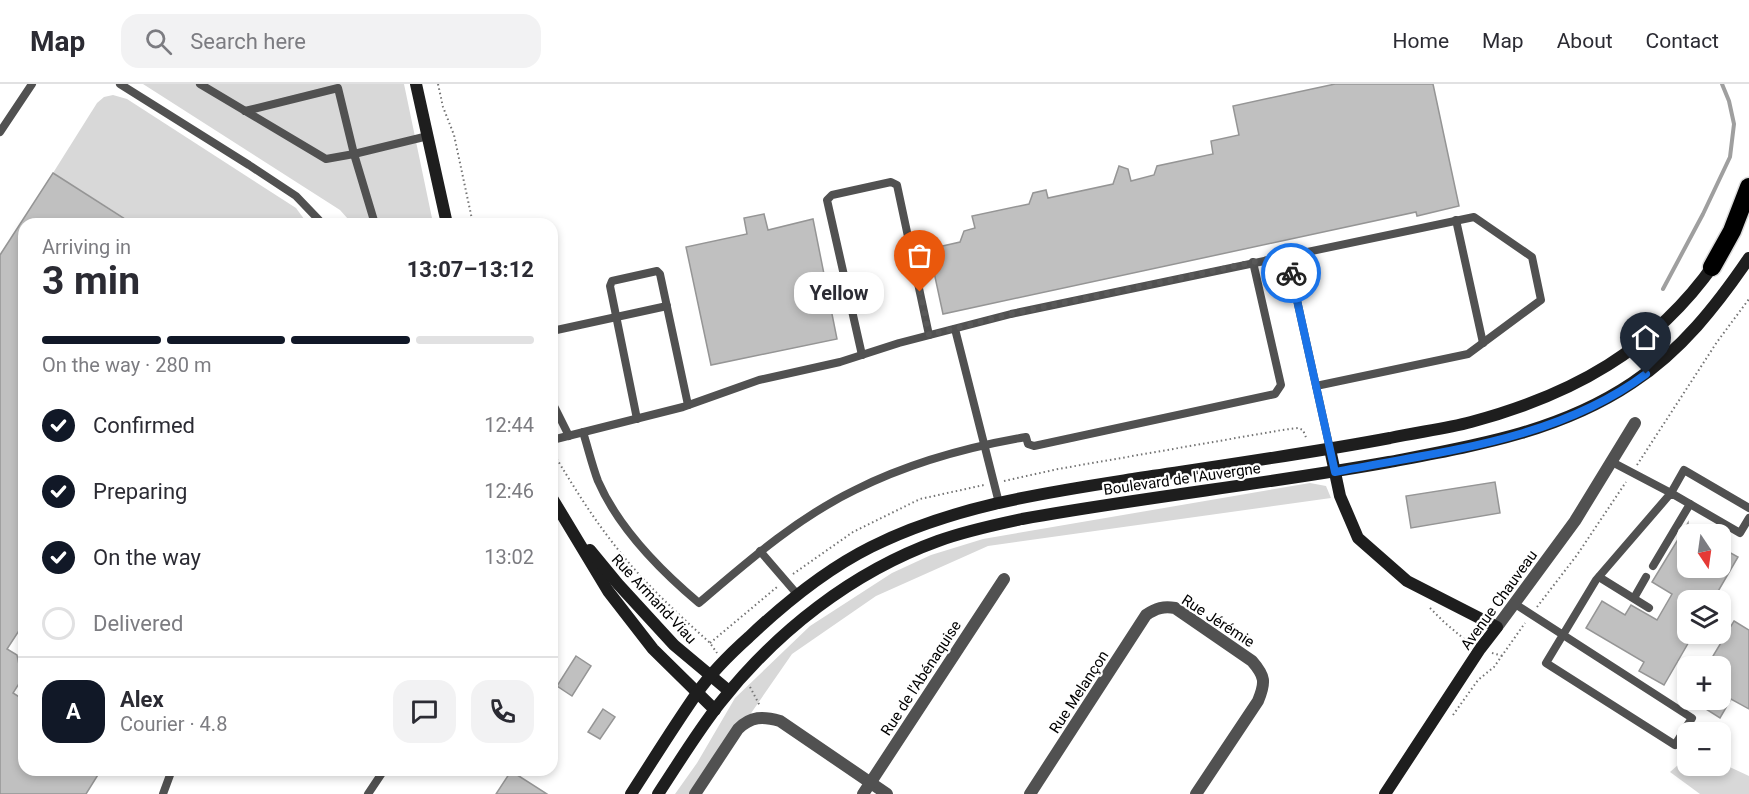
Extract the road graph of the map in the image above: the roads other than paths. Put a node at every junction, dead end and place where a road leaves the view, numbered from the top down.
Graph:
1 (32, 84) edge
2 (120, 84) edge
3 (200, 84) edge
4 (417, 84) edge
5 (245, 111) junction
6 (0, 132) edge
7 (428, 136) junction
8 (354, 154) junction
9 (1749, 187) edge
10 (1749, 212) edge
11 (317, 218) edge
12 (373, 218) edge
13 (446, 218) edge
14 (1456, 220) junction
15 (1287, 255) junction
16 (1749, 258) edge
17 (1253, 262) junction
18 (1712, 267) junction
19 (667, 306) junction
20 (616, 317) junction
21 (955, 328) junction
22 (558, 330) edge
23 (929, 335) junction
24 (1484, 343) junction
25 (862, 355) junction
26 (1316, 386) junction
27 (688, 405) junction
28 (558, 414) edge
29 (637, 419) junction
30 (1635, 423) dead end
31 (583, 432) junction
32 (569, 436) junction
33 (558, 439) edge
34 (984, 444) junction
35 (1330, 449) junction
36 (1612, 462) junction
37 (1335, 472) junction
38 (1671, 493) junction
39 (999, 503) junction
40 (1690, 504) junction
41 (1749, 508) edge
42 (558, 509) edge
43 (1749, 518) edge
44 (565, 519) junction
45 (760, 551) junction
46 (1653, 566) dead end
47 (1599, 577) junction
48 (1646, 578) dead end
49 (1004, 579) dead end
50 (797, 594) junction
51 (1634, 598) junction
52 (1515, 604) junction
53 (1649, 608) dead end
54 (1155, 609) joint
55 (1497, 627) junction
56 (1563, 636) junction
57 (711, 676) junction
58 (729, 691) junction
59 (697, 692) junction
60 (715, 710) junction
61 (170, 776) edge
62 (380, 776) edge
63 (870, 783) junction
64 (163, 794) edge
65 (368, 794) edge
66 (631, 794) edge
67 (657, 794) edge
68 (695, 794) edge
69 (863, 794) edge
70 (887, 794) edge
71 (1030, 794) edge
72 (1196, 794) edge
73 (1385, 794) edge

1 - 6 lane
2 - 11 lane
3 - 5 lane
4 - 7 main road
5 - 8 lane
5 - 8 lane
7 - 8 lane
7 - 13 main road
8 - 12 lane
9 - 18 highway
10 - 18 main road, Boulevard de l'Auvergne
14 - 15 lane
14 - 24 lane
14 - 24 lane
15 - 17 lane
15 - 26 lane
16 - 37 main road, Boulevard de l'Auvergne
17 - 21 lane
17 - 34 lane
18 - 35 main road, Boulevard de l'Auvergne
19 - 20 lane
19 - 20 lane
19 - 27 lane
20 - 22 lane
20 - 29 lane
21 - 23 lane
21 - 34 lane
23 - 25 lane
23 - 25 lane
24 - 26 lane
25 - 27 lane
26 - 35 lane
27 - 29 lane
28 - 32 lane
29 - 31 lane
30 - 36 street, Avenue Chauveau
31 - 32 lane
31 - 45 lane
32 - 33 lane
34 - 39 lane
34 - 45 lane
35 - 37 main road
35 - 39 main road, Boulevard de l'Auvergne
36 - 38 lane
36 - 52 street, Avenue Chauveau
37 - 55 main road
37 - 58 main road, Boulevard de l'Auvergne
38 - 40 lane
38 - 41 lane
38 - 47 lane
39 - 50 main road, Boulevard de l'Auvergne
40 - 43 lane
40 - 46 lane
42 - 44 main road, Rue Armand-Viau
44 - 57 main road, Rue Armand-Viau
44 - 59 main road, Rue Armand-Viau
45 - 50 lane
47 - 51 lane
47 - 56 lane
48 - 51 lane
49 - 63 street, Rue de l'Abénaquise
50 - 57 main road, Boulevard de l'Auvergne
51 - 53 lane
52 - 55 street, Avenue Chauveau
52 - 56 lane
54 - 71 street, Rue Melançon
54 - 72 street, Rue Jérémie
55 - 73 main road, Avenue Chauveau
56 - 56 lane
57 - 58 main road, Rue Armand-Viau
57 - 59 main road, Boulevard de l'Auvergne
58 - 60 main road, Boulevard de l'Auvergne
59 - 60 main road, Rue Armand-Viau
59 - 66 main road, Boulevard de l'Auvergne
60 - 67 main road, Boulevard de l'Auvergne
61 - 64 lane
62 - 65 lane
63 - 68 street
63 - 69 street, Rue de l'Abénaquise
63 - 70 street

